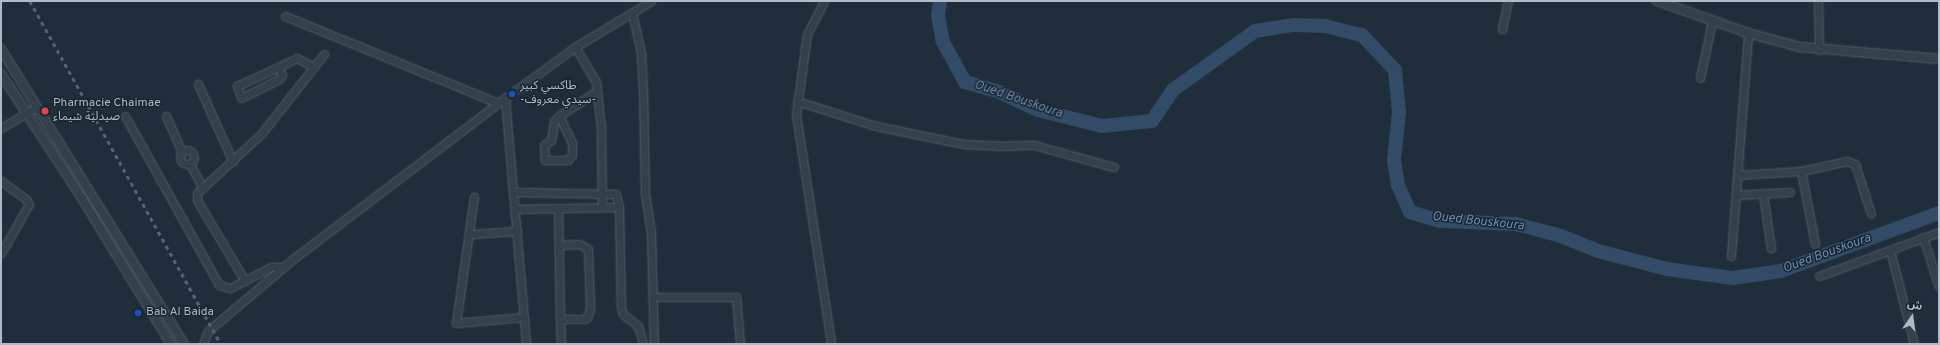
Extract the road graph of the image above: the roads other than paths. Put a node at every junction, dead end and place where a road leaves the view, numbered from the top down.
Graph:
1 (651, 1) edge
2 (824, 1) edge
3 (1508, 1) edge
4 (1657, 1) edge
5 (1818, 1) edge
6 (632, 13) junction
7 (285, 16) dead end
8 (1712, 21) junction
9 (1502, 29) dead end
10 (1748, 33) junction
11 (575, 47) junction
12 (1, 49) edge
13 (1819, 50) junction
14 (324, 54) dead end
15 (1939, 59) edge
16 (278, 67) junction
17 (313, 67) junction
18 (1, 74) edge
19 (1700, 78) dead end
20 (198, 84) dead end
21 (597, 91) junction
22 (505, 98) junction
23 (797, 101) junction
24 (498, 103) junction
25 (37, 107) junction
26 (26, 114) junction
27 (125, 116) dead end
28 (166, 116) dead end
29 (559, 116) junction
30 (2, 129) edge
31 (233, 162) junction
32 (1114, 167) dead end
33 (1801, 171) junction
34 (1738, 175) junction
35 (1, 181) edge
36 (202, 187) junction
37 (515, 192) junction
38 (1790, 192) dead end
39 (602, 193) junction
40 (1763, 194) junction
41 (1736, 195) junction
42 (474, 197) dead end
43 (602, 207) junction
44 (619, 207) junction
45 (558, 208) junction
46 (516, 209) junction
47 (1871, 214) dead end
48 (518, 231) junction
49 (1939, 232) edge
50 (471, 234) junction
51 (1923, 237) junction
52 (3, 244) edge
53 (1815, 244) dead end
54 (559, 245) junction
55 (1771, 248) dead end
56 (1890, 250) junction
57 (1, 253) edge
58 (1731, 256) dead end
59 (283, 267) junction
60 (1819, 276) dead end
61 (245, 281) junction
62 (1939, 287) edge
63 (654, 297) junction
64 (524, 317) junction
65 (560, 319) junction
66 (171, 344) edge
67 (184, 344) edge
68 (203, 344) edge
69 (526, 344) edge
70 (561, 344) edge
71 (644, 344) edge
72 (654, 344) edge
73 (740, 344) edge
74 (831, 344) edge
75 (1914, 344) edge

1 - 6 street
2 - 23 street
3 - 9 street
4 - 8 street
5 - 13 street
6 - 11 street
6 - 63 street
7 - 24 street
8 - 10 street
8 - 19 street
10 - 13 street
10 - 34 street
11 - 21 street
11 - 22 street
12 - 25 street
13 - 15 street
14 - 17 street
16 - 16 street
16 - 17 street
17 - 31 street
18 - 26 street
20 - 31 street
21 - 29 street
21 - 39 street
22 - 24 street
22 - 37 street
23 - 32 street
23 - 74 street
24 - 59 street
25 - 26 street
25 - 67 street
26 - 30 street
26 - 66 street
27 - 61 street
28 - 36 street
29 - 29 street
31 - 36 street
33 - 34 street
33 - 47 street
33 - 53 street
34 - 41 street
35 - 52 street
36 - 61 street
37 - 39 street
37 - 46 street
38 - 40 street
39 - 43 street
39 - 44 street
40 - 41 street
40 - 55 street
41 - 58 street
42 - 50 street
43 - 44 street
43 - 45 street
44 - 71 street
45 - 46 street
45 - 54 street
46 - 48 street
48 - 50 street
48 - 64 street
49 - 51 street
50 - 64 street
51 - 56 street
51 - 62 street
52 - 57 street
54 - 65 street
54 - 65 street
56 - 60 street
56 - 75 street
59 - 61 street
59 - 68 street
63 - 72 street
63 - 73 street
64 - 69 street
65 - 70 street

